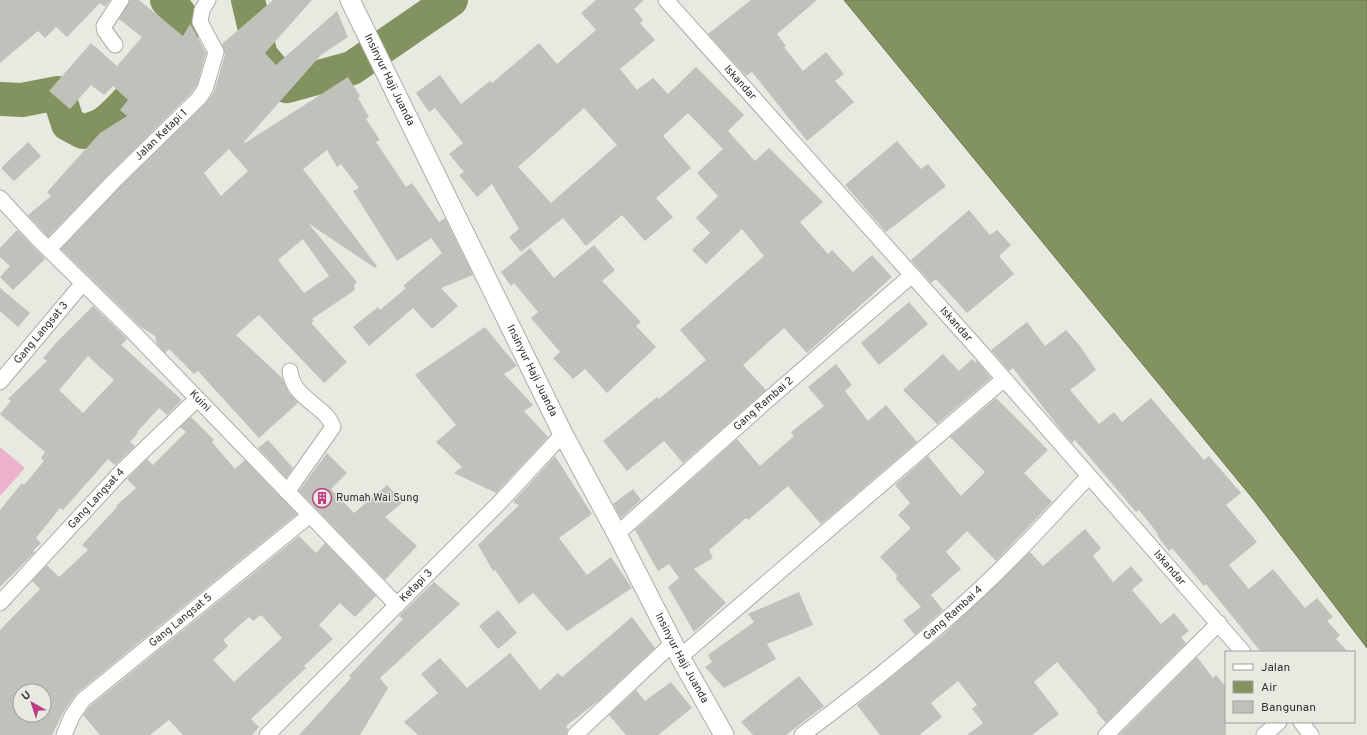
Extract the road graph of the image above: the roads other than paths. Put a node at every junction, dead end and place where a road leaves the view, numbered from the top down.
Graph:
1 (122, 0) edge
2 (208, 0) edge
3 (350, 0) edge
4 (666, 0) edge
5 (115, 45) dead end
6 (0, 198) edge
7 (49, 249) junction
8 (912, 275) junction
9 (83, 283) junction
10 (290, 371) dead end
11 (1004, 379) junction
12 (0, 382) edge
13 (197, 399) junction
14 (563, 434) junction
15 (1089, 476) junction
16 (287, 492) junction
17 (310, 515) junction
18 (617, 534) junction
19 (0, 603) edge
20 (398, 605) junction
21 (1219, 623) junction
22 (676, 650) junction
23 (1242, 651) edge
24 (1278, 723) edge
25 (1302, 723) edge
26 (64, 735) edge
27 (267, 735) edge
28 (575, 735) edge
29 (724, 735) edge
30 (802, 735) edge
31 (1106, 735) edge
32 (1264, 735) edge
33 (1311, 735) edge

1 - 5 street
2 - 7 street, Jalan Ketapi 1
3 - 14 street, Insinyur Haji Juanda
4 - 8 street, Iskandar
6 - 7 street, Kuini
7 - 9 street, Kuini
8 - 11 street, Iskandar
8 - 18 street, Gang Rambai 2
9 - 12 street, Gang Langsat 3
9 - 13 street, Kuini
10 - 16 street
11 - 15 street, Iskandar
11 - 22 street
13 - 16 street, Kuini
13 - 19 street, Gang Langsat 4
14 - 18 street, Insinyur Haji Juanda
14 - 20 street, Ketapi 3
15 - 21 street, Iskandar
15 - 30 street, Gang Rambai 4
16 - 17 street, Kuini
17 - 20 street, Kuini
17 - 26 street, Gang Langsat 5
18 - 22 street, Insinyur Haji Juanda
20 - 27 street, Ketapi 3
21 - 23 street, Iskandar
21 - 31 street
22 - 28 street
22 - 29 street, Insinyur Haji Juanda
24 - 32 street
25 - 33 street

